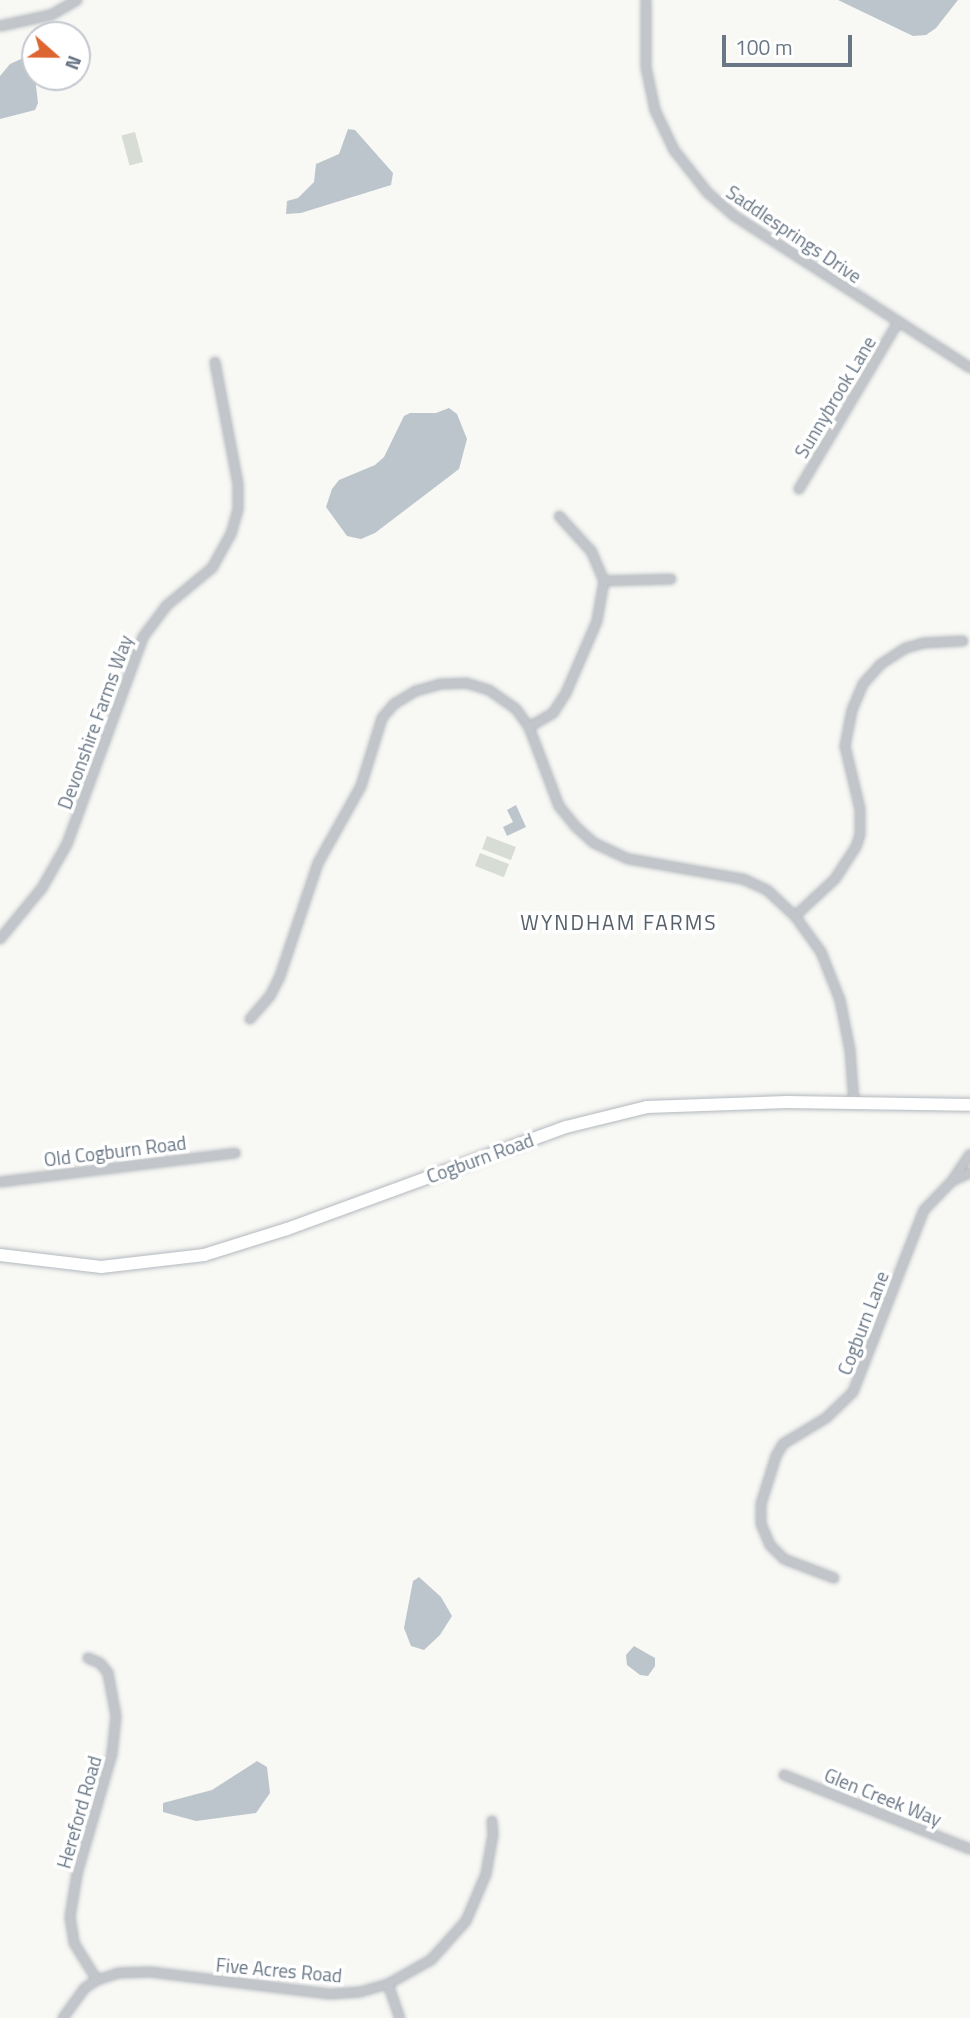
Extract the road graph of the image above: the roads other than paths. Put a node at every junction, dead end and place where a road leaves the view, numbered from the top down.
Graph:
1 (77, 0) edge
2 (646, 0) edge
3 (0, 26) edge
4 (898, 322) junction
5 (215, 362) dead end
6 (970, 368) edge
7 (799, 489) dead end
8 (559, 516) dead end
9 (671, 579) dead end
10 (604, 581) junction
11 (963, 641) dead end
12 (529, 726) junction
13 (795, 916) junction
14 (0, 939) edge
15 (250, 1019) dead end
16 (854, 1103) junction
17 (970, 1105) edge
18 (235, 1153) dead end
19 (970, 1154) edge
20 (970, 1173) edge
21 (952, 1181) junction
22 (0, 1182) edge
23 (0, 1255) edge
24 (834, 1578) dead end
25 (88, 1658) dead end
26 (784, 1775) dead end
27 (492, 1821) dead end
28 (970, 1849) edge
29 (97, 1980) junction
30 (388, 1984) junction
31 (63, 2018) edge
32 (400, 2018) edge

1 - 3 street
2 - 4 street, Saddlesprings Drive
4 - 6 street, Saddlesprings Drive
4 - 7 street, Sunnybrook Lane
5 - 14 street, Devonshire Farms Way
8 - 10 street
9 - 10 street
10 - 12 street
11 - 13 street
12 - 13 street
12 - 15 street
13 - 16 street
16 - 17 street, Cogburn Road
16 - 23 street, Cogburn Road
18 - 22 street, Old Cogburn Road
19 - 21 street, Cogburn Lane
20 - 21 street, Cogburn Lane
21 - 24 street, Cogburn Lane
25 - 29 street, Hereford Road
26 - 28 street, Glen Creek Way
27 - 30 street, Five Acres Road
29 - 30 street, Five Acres Road
29 - 31 street
30 - 32 street

